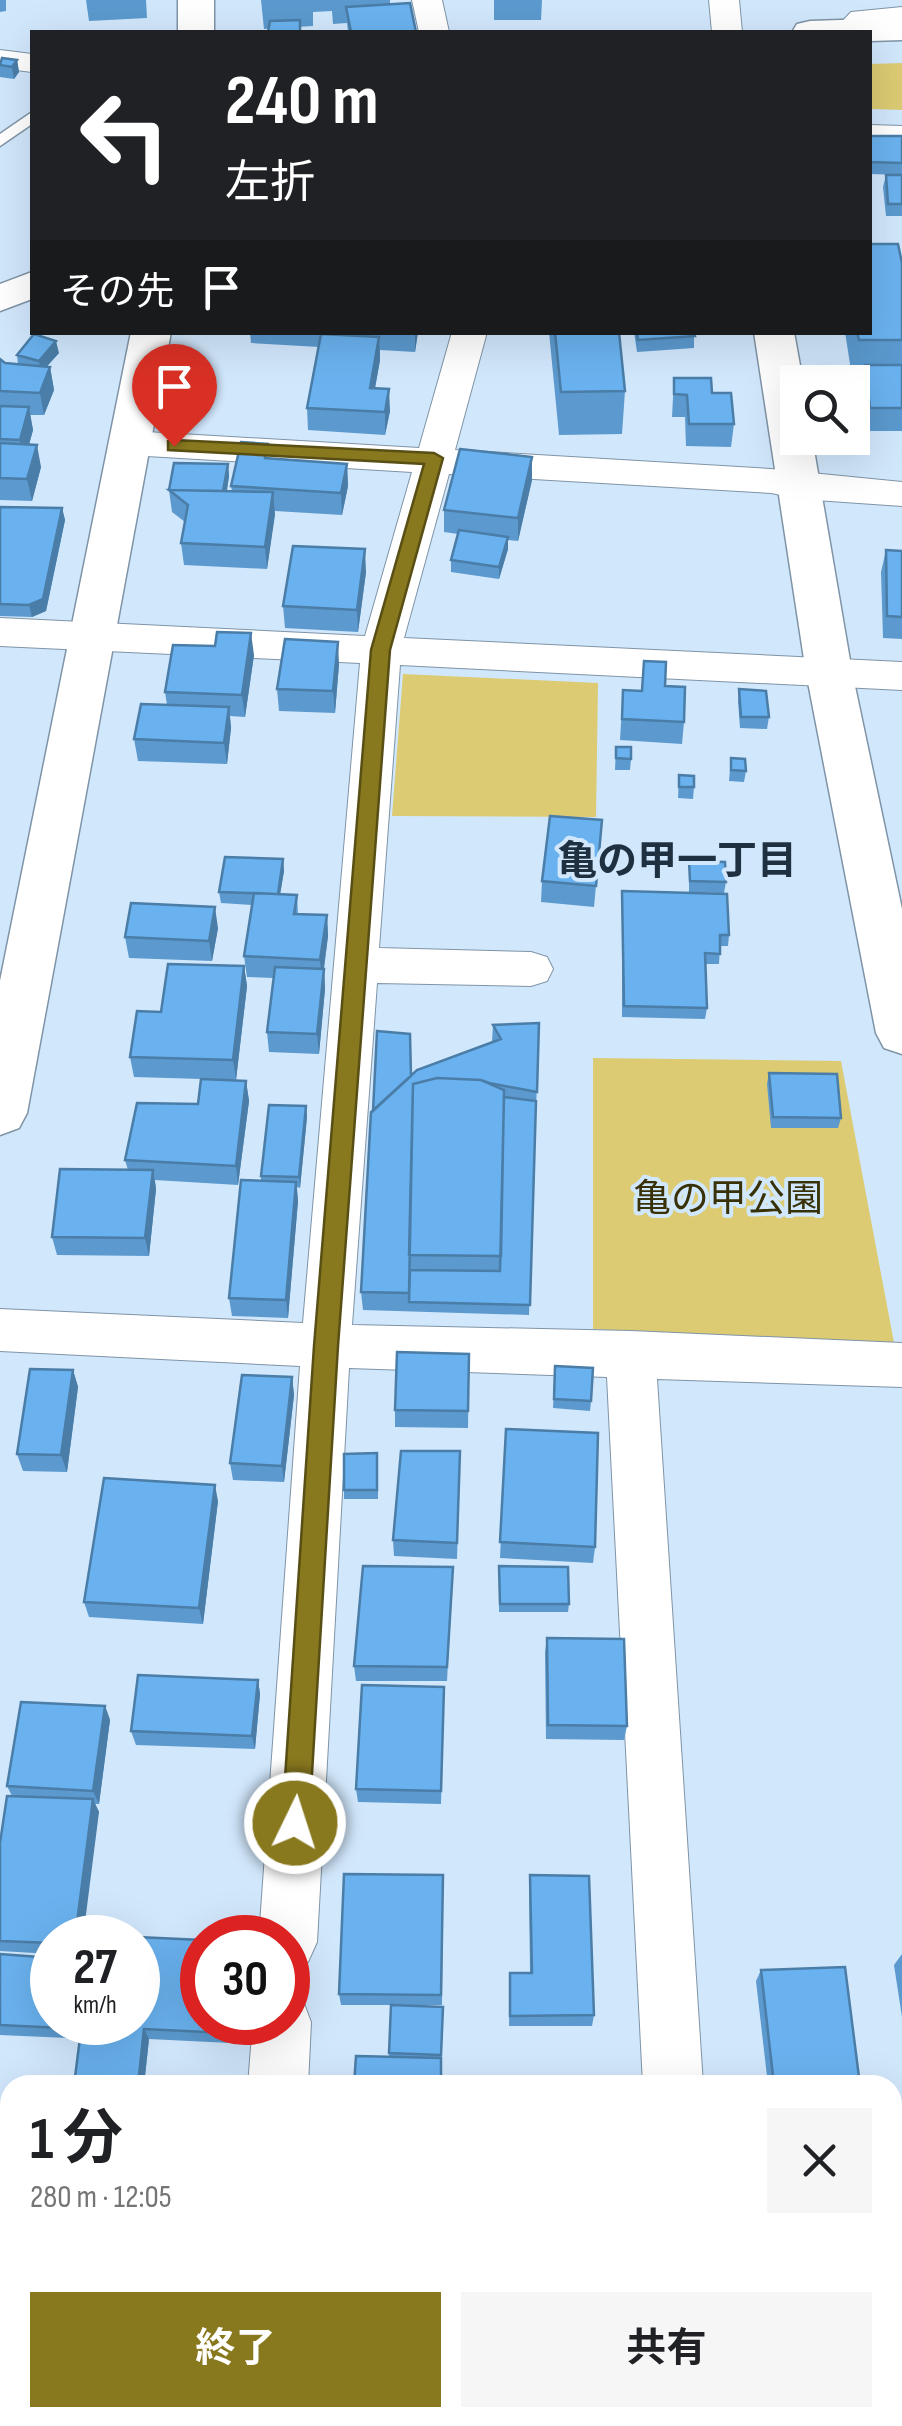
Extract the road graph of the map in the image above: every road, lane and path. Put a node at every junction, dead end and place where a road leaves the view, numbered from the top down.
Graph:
1 (426, 0) edge
2 (724, 0) edge
3 (902, 16) edge
4 (902, 28) edge
5 (434, 30) edge
6 (727, 30) edge
7 (848, 30) joint
8 (0, 59) edge
9 (30, 64) edge
10 (30, 118) edge
11 (872, 135) edge
12 (902, 136) edge
13 (0, 141) edge
14 (30, 285) edge
15 (30, 297) edge
16 (0, 299) edge
17 (0, 308) edge
18 (133, 335) edge
19 (151, 335) edge
20 (469, 335) edge
21 (775, 335) edge
22 (130, 443) junction
23 (434, 458) junction
24 (801, 487) junction
25 (902, 494) edge
26 (0, 632) edge
27 (90, 638) junction
28 (381, 650) junction
29 (829, 672) junction
30 (902, 676) edge
31 (356, 966) junction
32 (531, 969) dead end
33 (900, 1014) edge
34 (0, 1113) edge
35 (0, 1330) edge
36 (326, 1346) junction
37 (631, 1353) junction
38 (902, 1365) edge
39 (290, 1915) edge
40 (281, 2045) edge
41 (279, 2075) edge
42 (672, 2075) edge

1 - 5 street
2 - 6 street
3 - 7 street
4 - 7 street
8 - 9 street
10 - 13 lane
11 - 12 street
14 - 16 street
15 - 17 street
18 - 27 street
19 - 22 street
20 - 23 street
21 - 24 street
22 - 23 street
22 - 27 street
23 - 24 street
23 - 28 street
24 - 25 street
24 - 29 street
26 - 27 street
27 - 28 street
27 - 34 street
28 - 29 street
28 - 31 street
29 - 30 street
29 - 33 street
31 - 32 street
31 - 36 street
35 - 36 street
36 - 37 street
36 - 39 street
37 - 38 street
37 - 42 street
40 - 41 street

